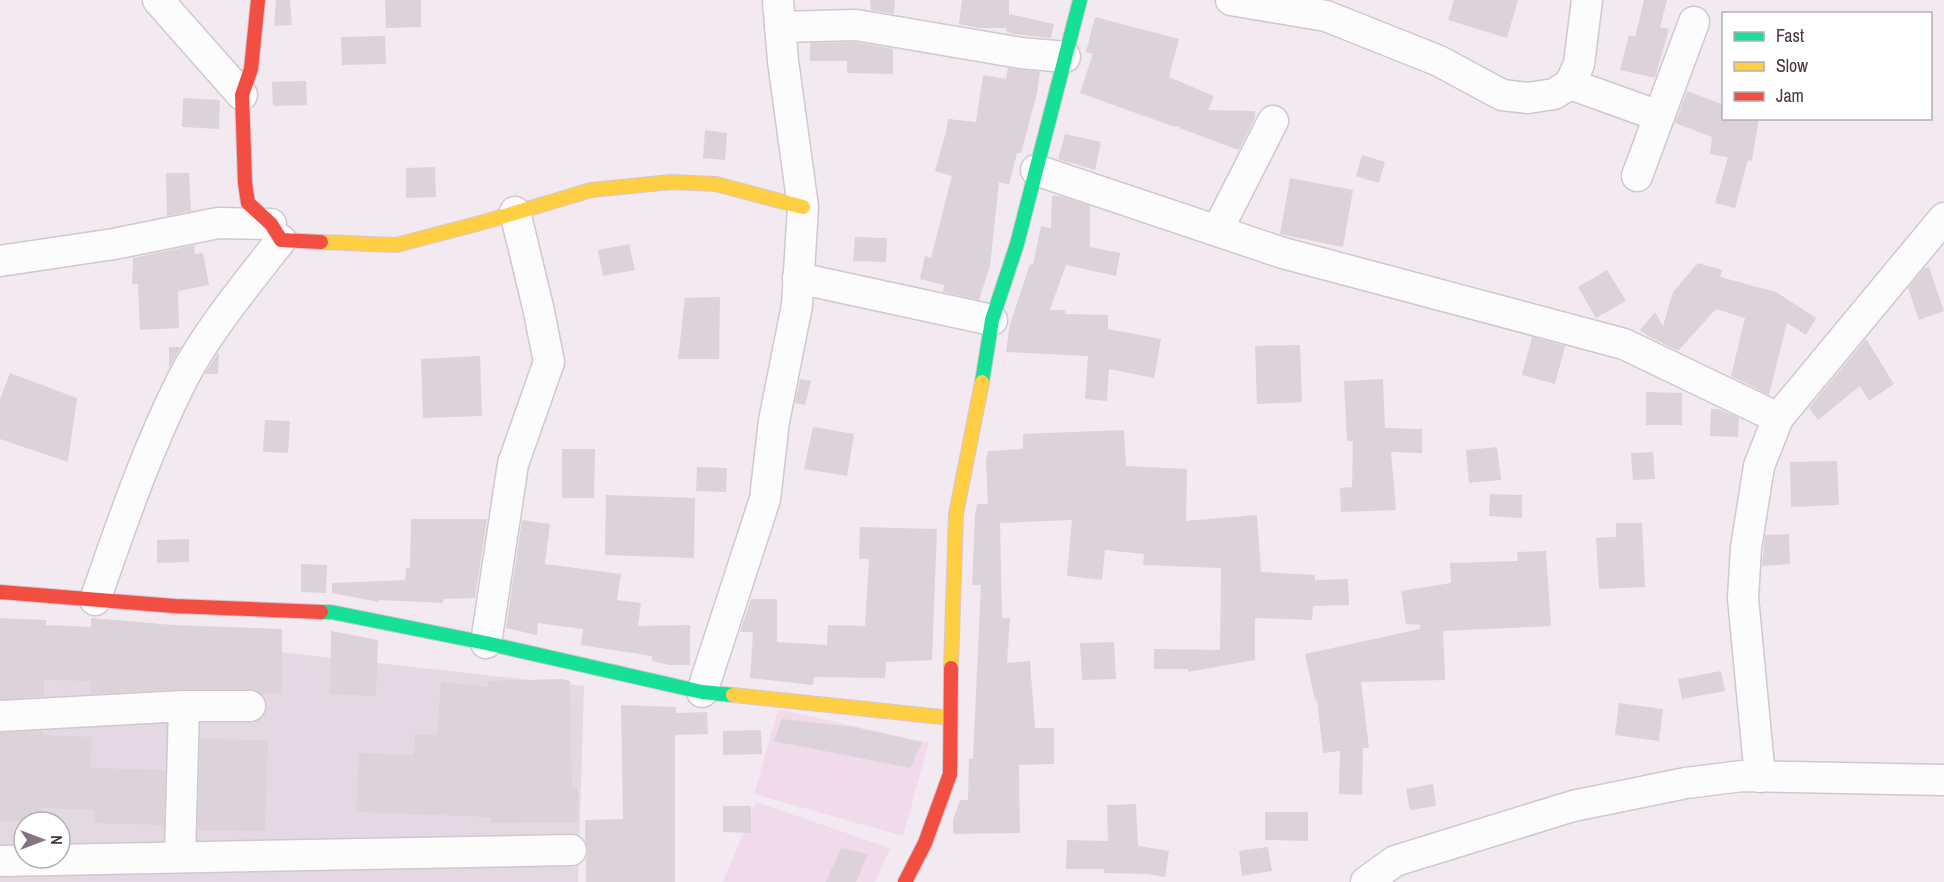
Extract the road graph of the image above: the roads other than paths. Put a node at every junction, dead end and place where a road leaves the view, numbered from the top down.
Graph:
1 (158, 0) edge
2 (258, 0) edge
3 (1080, 0) edge
4 (1231, 0) edge
5 (1587, 0) edge
6 (779, 14) edge
7 (1694, 22) dead end
8 (1065, 57) junction
9 (1570, 84) junction
10 (242, 95) junction
11 (1659, 116) junction
12 (1272, 121) dead end
13 (1036, 170) junction
14 (1637, 176) dead end
15 (803, 207) junction
16 (515, 212) junction
17 (1944, 218) edge
18 (1217, 231) junction
19 (276, 232) junction
20 (0, 261) edge
21 (798, 278) junction
22 (992, 320) junction
23 (1778, 418) junction
24 (0, 592) edge
25 (95, 600) junction
26 (486, 643) junction
27 (702, 692) junction
28 (184, 706) junction
29 (250, 706) dead end
30 (0, 716) edge
31 (951, 718) junction
32 (1760, 777) junction
33 (1944, 780) edge
34 (571, 850) dead end
35 (180, 857) junction
36 (0, 861) edge
37 (905, 882) edge
38 (1366, 882) edge

1 - 10 street
2 - 10 street
3 - 8 street
4 - 9 street
5 - 9 street
6 - 8 street
6 - 15 street
7 - 11 street
8 - 13 street
9 - 11 street
10 - 19 street
11 - 14 street
12 - 18 street
13 - 18 street
13 - 22 street
15 - 16 street
15 - 21 street
16 - 19 street
16 - 26 street
17 - 23 street
18 - 23 street
19 - 20 street
19 - 25 street
21 - 22 street
21 - 27 street
22 - 31 street
23 - 32 street
24 - 25 street
25 - 26 street
26 - 27 street
27 - 31 street
28 - 29 street
28 - 30 street
28 - 35 street
31 - 37 street
32 - 33 street
32 - 38 street
34 - 35 street
35 - 36 street

